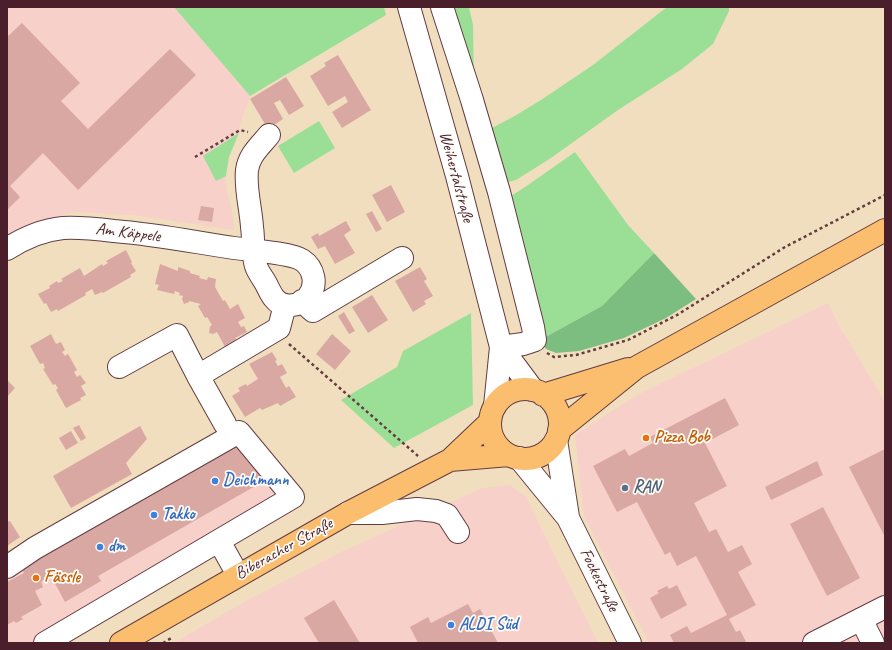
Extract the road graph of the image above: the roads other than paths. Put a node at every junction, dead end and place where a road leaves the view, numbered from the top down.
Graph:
1 (409, 7) edge
2 (442, 7) edge
3 (266, 139) road end
4 (885, 230) edge
5 (7, 249) edge
6 (253, 250) junction
7 (402, 258) dead end
8 (294, 303) junction
9 (501, 347) junction
10 (119, 367) dead end
11 (637, 367) junction
12 (198, 376) junction
13 (538, 392) junction
14 (493, 414) junction
15 (225, 424) dead end
16 (558, 435) junction
17 (514, 457) junction
18 (450, 460) junction
19 (348, 513) junction
20 (568, 518) junction
21 (458, 532) dead end
22 (219, 541) junction
23 (7, 567) edge
24 (238, 575) junction
25 (885, 607) edge
26 (861, 619) junction
27 (45, 643) edge
28 (121, 643) edge
29 (630, 643) edge
30 (814, 643) edge
31 (873, 643) edge

1 - 9 street, Weihertalstraße
2 - 9 street
3 - 6 street
4 - 11 main road
5 - 6 street, Am Käppele
6 - 8 street
6 - 8 street, Am Käppele
7 - 8 street
8 - 12 street
9 - 13 street, Weihertalstraße
9 - 14 street, Weihertalstraße
10 - 12 street
11 - 13 main road
11 - 16 main road
12 - 15 street
13 - 14 main road
13 - 16 main road
14 - 17 main road
14 - 18 main road, Biberacher Straße
16 - 17 main road
16 - 20 street, Fockestraße
17 - 18 main road, Biberacher Straße
17 - 20 street, Fockestraße
18 - 19 main road, Biberacher Straße
19 - 21 street
19 - 24 main road, Biberacher Straße
20 - 29 street, Fockestraße
22 - 23 street
22 - 24 street
22 - 27 street
24 - 28 main road, Biberacher Straße
25 - 26 street
26 - 30 street
26 - 31 street

